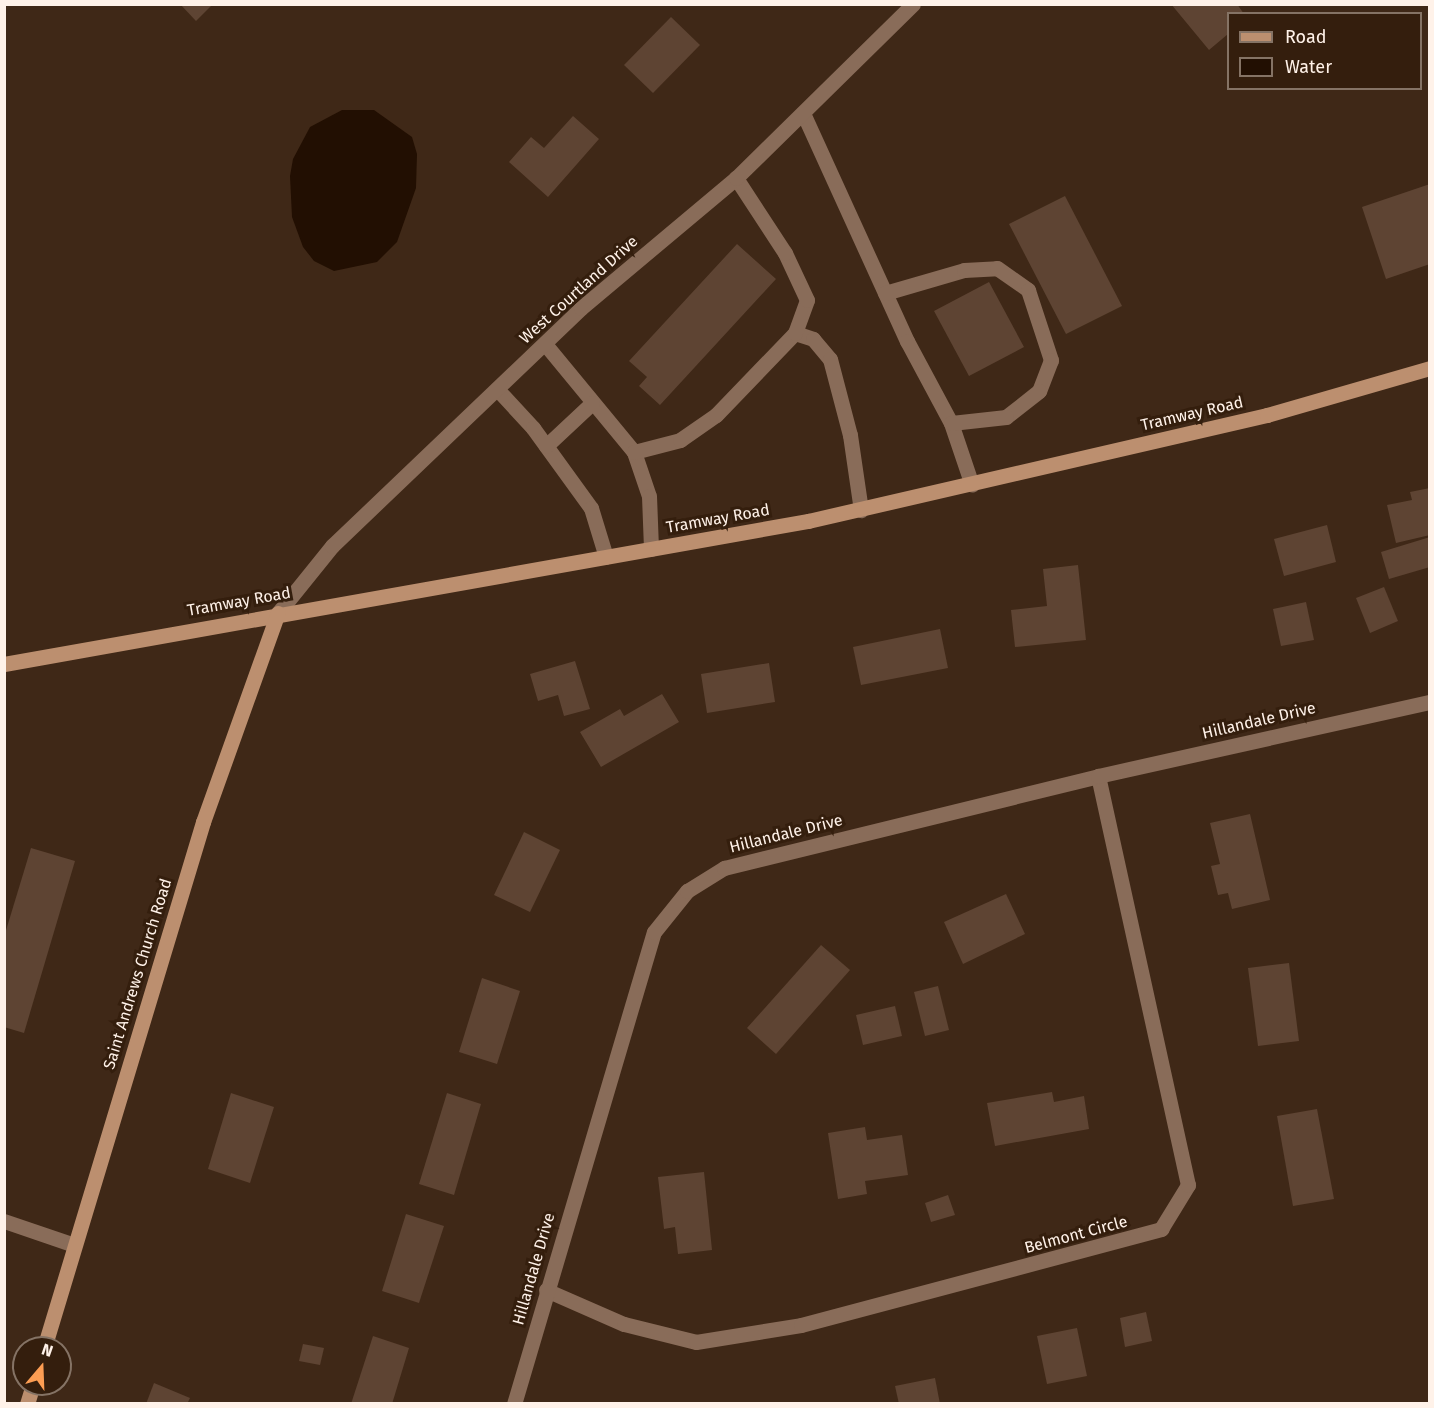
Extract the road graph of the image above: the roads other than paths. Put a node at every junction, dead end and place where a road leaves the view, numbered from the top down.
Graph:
1 (913, 4) edge
2 (803, 113) junction
3 (736, 178) junction
4 (885, 292) junction
5 (795, 333) junction
6 (545, 344) junction
7 (1430, 368) edge
8 (497, 389) junction
9 (592, 403) junction
10 (951, 423) junction
11 (546, 446) junction
12 (634, 452) junction
13 (972, 485) junction
14 (861, 510) junction
15 (651, 549) junction
16 (606, 556) junction
17 (278, 613) junction
18 (4, 664) edge
19 (1430, 702) edge
20 (1098, 776) junction
21 (4, 1221) edge
22 (74, 1245) junction
23 (546, 1290) junction
24 (47, 1336) edge
25 (514, 1404) edge

1 - 2 street, West Courtland Drive
2 - 3 street, West Courtland Drive
2 - 4 street
3 - 5 street
3 - 6 street, West Courtland Drive
4 - 10 street
4 - 10 street
5 - 12 street
5 - 14 street
6 - 8 street, West Courtland Drive
6 - 9 street
7 - 13 main road, Tramway Road
8 - 11 street
8 - 17 street, West Courtland Drive
9 - 11 street
9 - 12 street
10 - 13 street
11 - 16 street
12 - 15 street
13 - 14 main road, Tramway Road
14 - 15 main road, Tramway Road
15 - 16 main road, Tramway Road
16 - 17 main road, Tramway Road
17 - 18 main road, Tramway Road
17 - 22 main road, Saint Andrews Church Road
19 - 20 street, Hillandale Drive
20 - 23 street, Hillandale Drive
20 - 23 street, Belmont Circle
21 - 22 street
22 - 24 main road, Saint Andrews Church Road
23 - 25 street, Hillandale Drive

